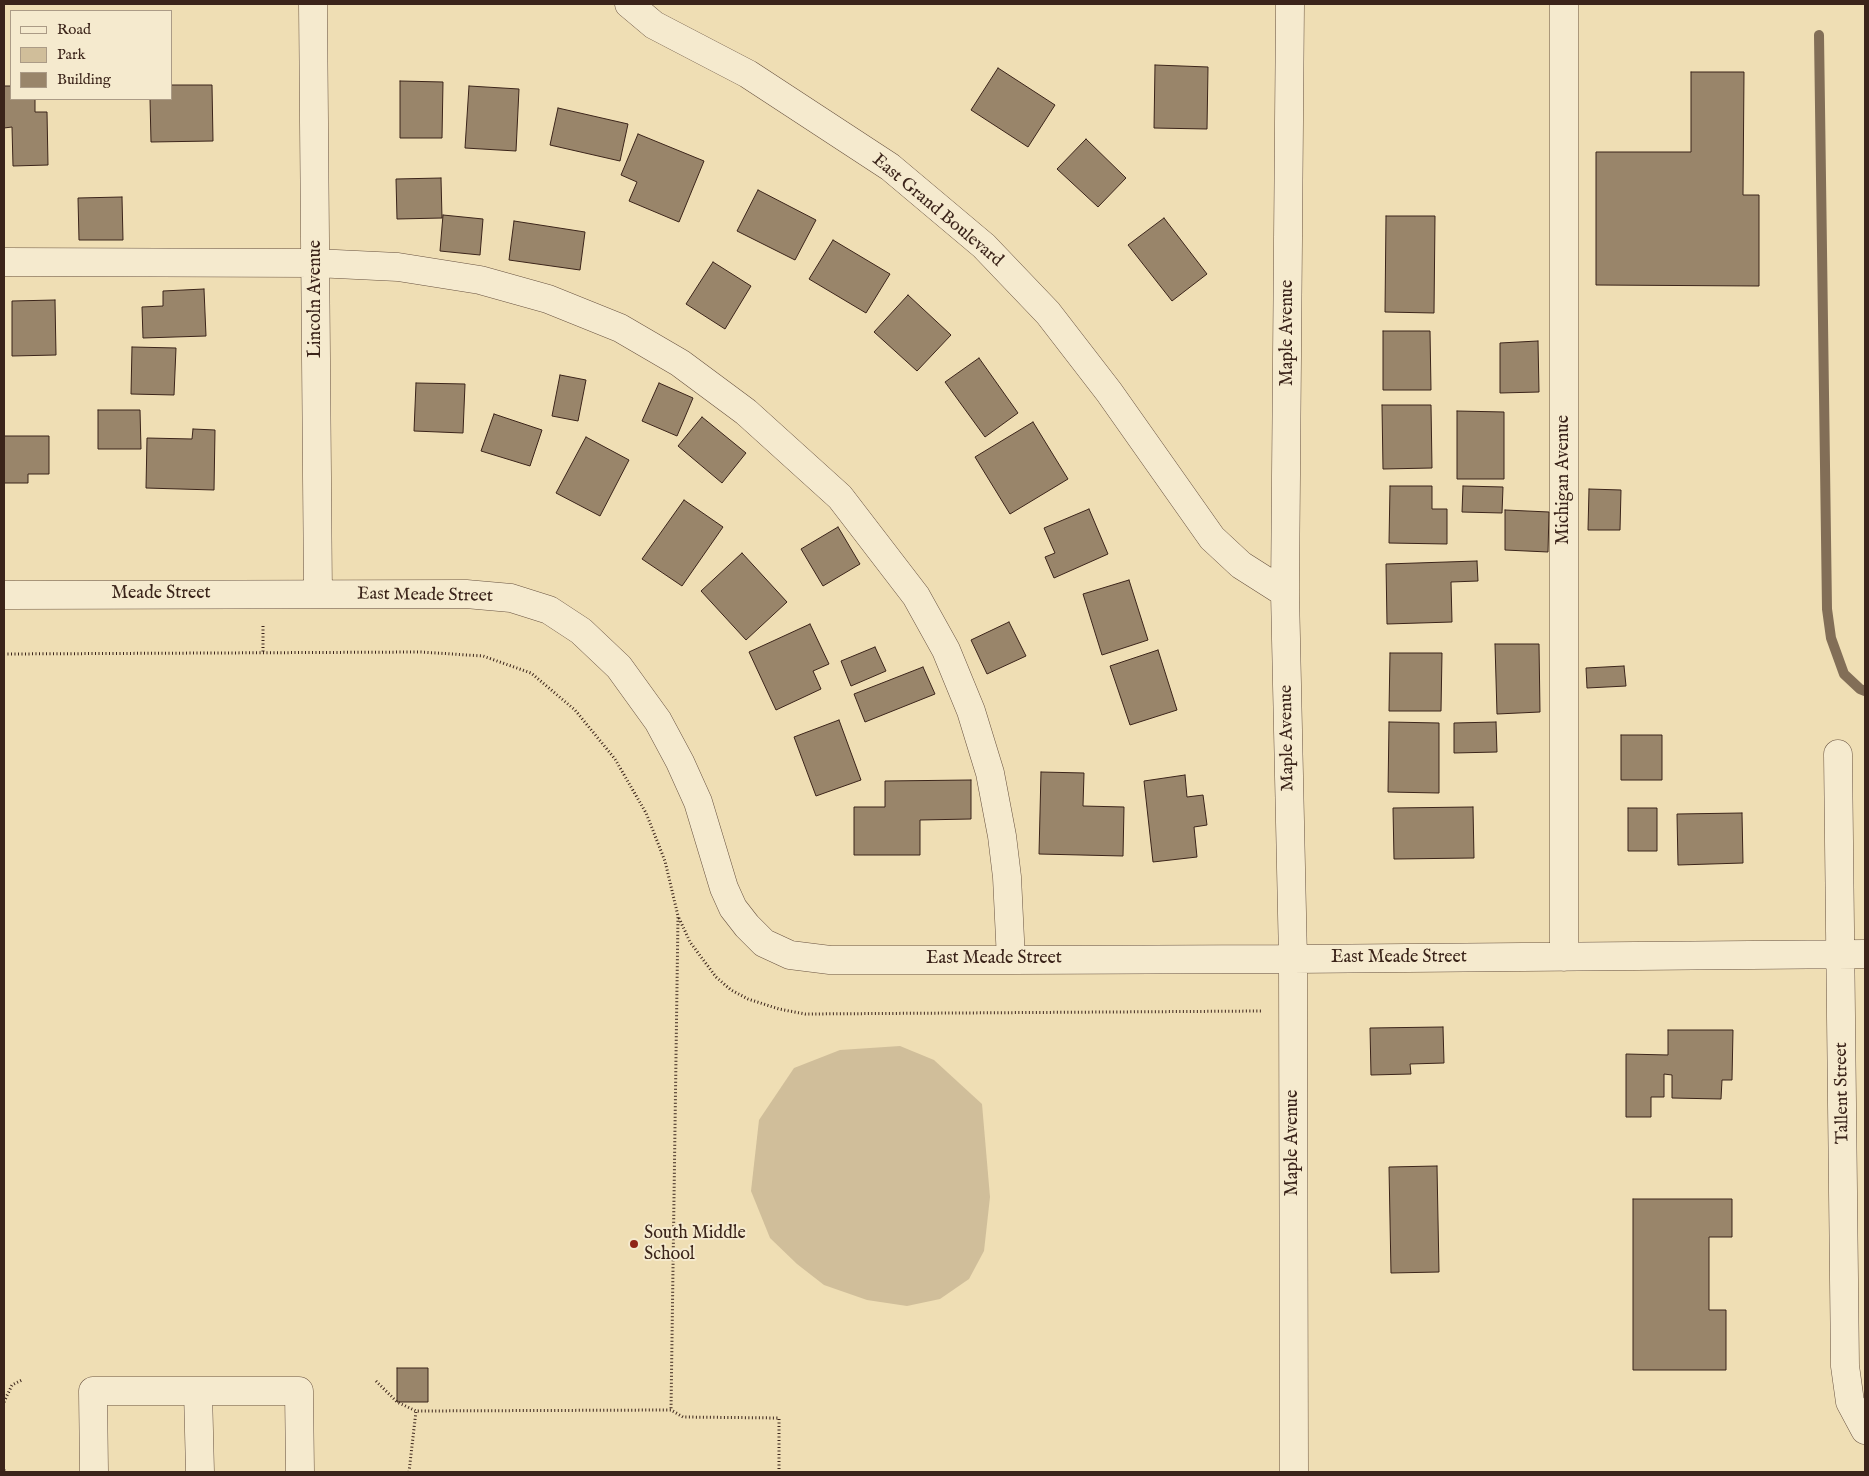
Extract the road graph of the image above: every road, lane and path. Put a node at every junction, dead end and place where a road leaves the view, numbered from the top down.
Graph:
1 (313, 4) edge
2 (629, 4) edge
3 (1290, 4) edge
4 (1564, 4) edge
5 (4, 262) edge
6 (315, 263) junction
7 (1286, 593) junction
8 (318, 594) junction
9 (4, 595) edge
10 (4, 654) edge
11 (1838, 754) dead end
12 (678, 916) junction
13 (1853, 954) edge
14 (1564, 957) junction
15 (1293, 959) junction
16 (1010, 960) junction
17 (1293, 1011) junction
18 (1854, 1190) edge
19 (22, 1380) dead end
20 (376, 1381) dead end
21 (198, 1391) junction
22 (4, 1402) edge
23 (671, 1410) junction
24 (416, 1412) junction
25 (1864, 1430) edge
26 (94, 1472) edge
27 (200, 1472) edge
28 (300, 1472) edge
29 (409, 1472) edge
30 (779, 1472) edge
31 (1294, 1472) edge

1 - 6 street, Lincoln Avenue
2 - 7 street, East Grand Boulevard
3 - 7 street, Maple Avenue
4 - 14 street, Michigan Avenue
5 - 6 street
6 - 8 street, Lincoln Avenue
6 - 16 street
7 - 15 street, Maple Avenue
8 - 9 street, Meade Street
8 - 16 street, East Meade Street
10 - 12 path
11 - 13 street, Tallent Street
12 - 17 path
12 - 23 path
13 - 14 street, East Meade Street
13 - 18 street, Tallent Street
14 - 15 street, East Meade Street
15 - 16 street, East Meade Street
15 - 17 street, Maple Avenue
17 - 31 street, Maple Avenue
18 - 25 street, Tallent Street
19 - 22 path
20 - 24 path
21 - 26 street
21 - 27 street
21 - 28 street
23 - 24 path
23 - 30 path
24 - 29 path

